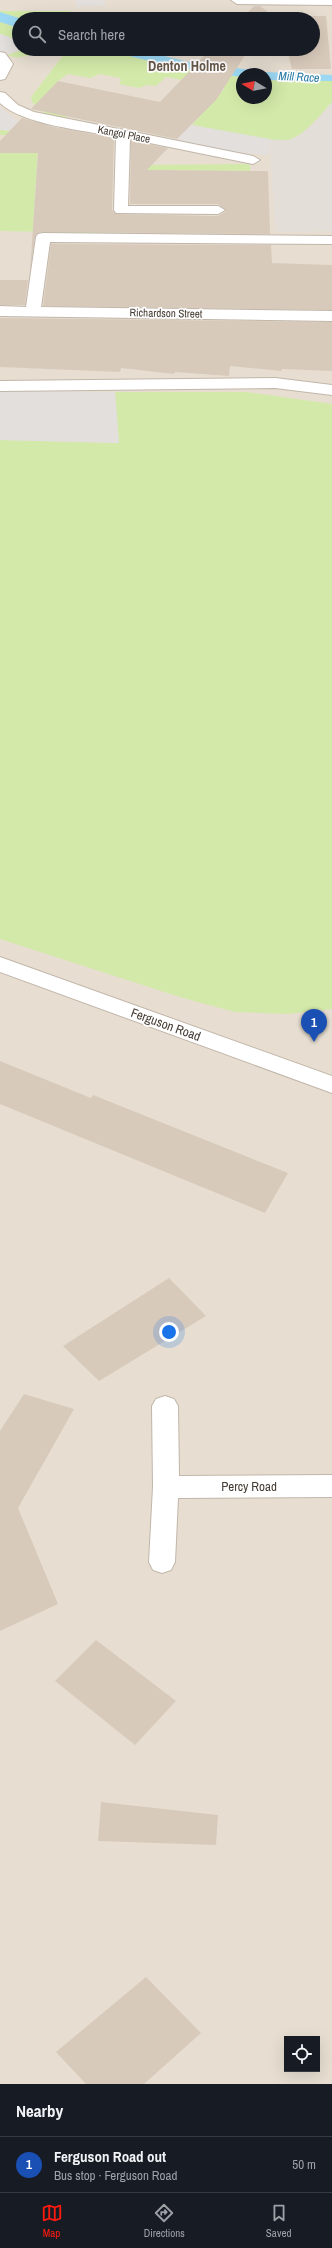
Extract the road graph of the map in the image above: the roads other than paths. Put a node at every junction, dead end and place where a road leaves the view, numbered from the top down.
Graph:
1 (237, 0) edge
2 (332, 1) edge
3 (0, 56) edge
4 (0, 76) edge
5 (0, 96) edge
6 (123, 134) junction
7 (253, 160) dead end
8 (218, 210) dead end
9 (332, 240) edge
10 (0, 311) edge
11 (33, 311) junction
12 (332, 316) edge
13 (0, 386) edge
14 (332, 390) edge
15 (0, 964) edge
16 (332, 1085) edge
17 (165, 1406) dead end
18 (166, 1486) junction
19 (332, 1486) edge
20 (162, 1562) dead end

1 - 2 street
3 - 4 street
5 - 6 street, Kangol Place
6 - 7 street, Kangol Place
6 - 8 street
9 - 11 street
10 - 11 street, Richardson Street
11 - 12 street, Richardson Street
13 - 14 street
15 - 16 street, Ferguson Road
17 - 18 street
18 - 19 street, Percy Road
18 - 20 street

